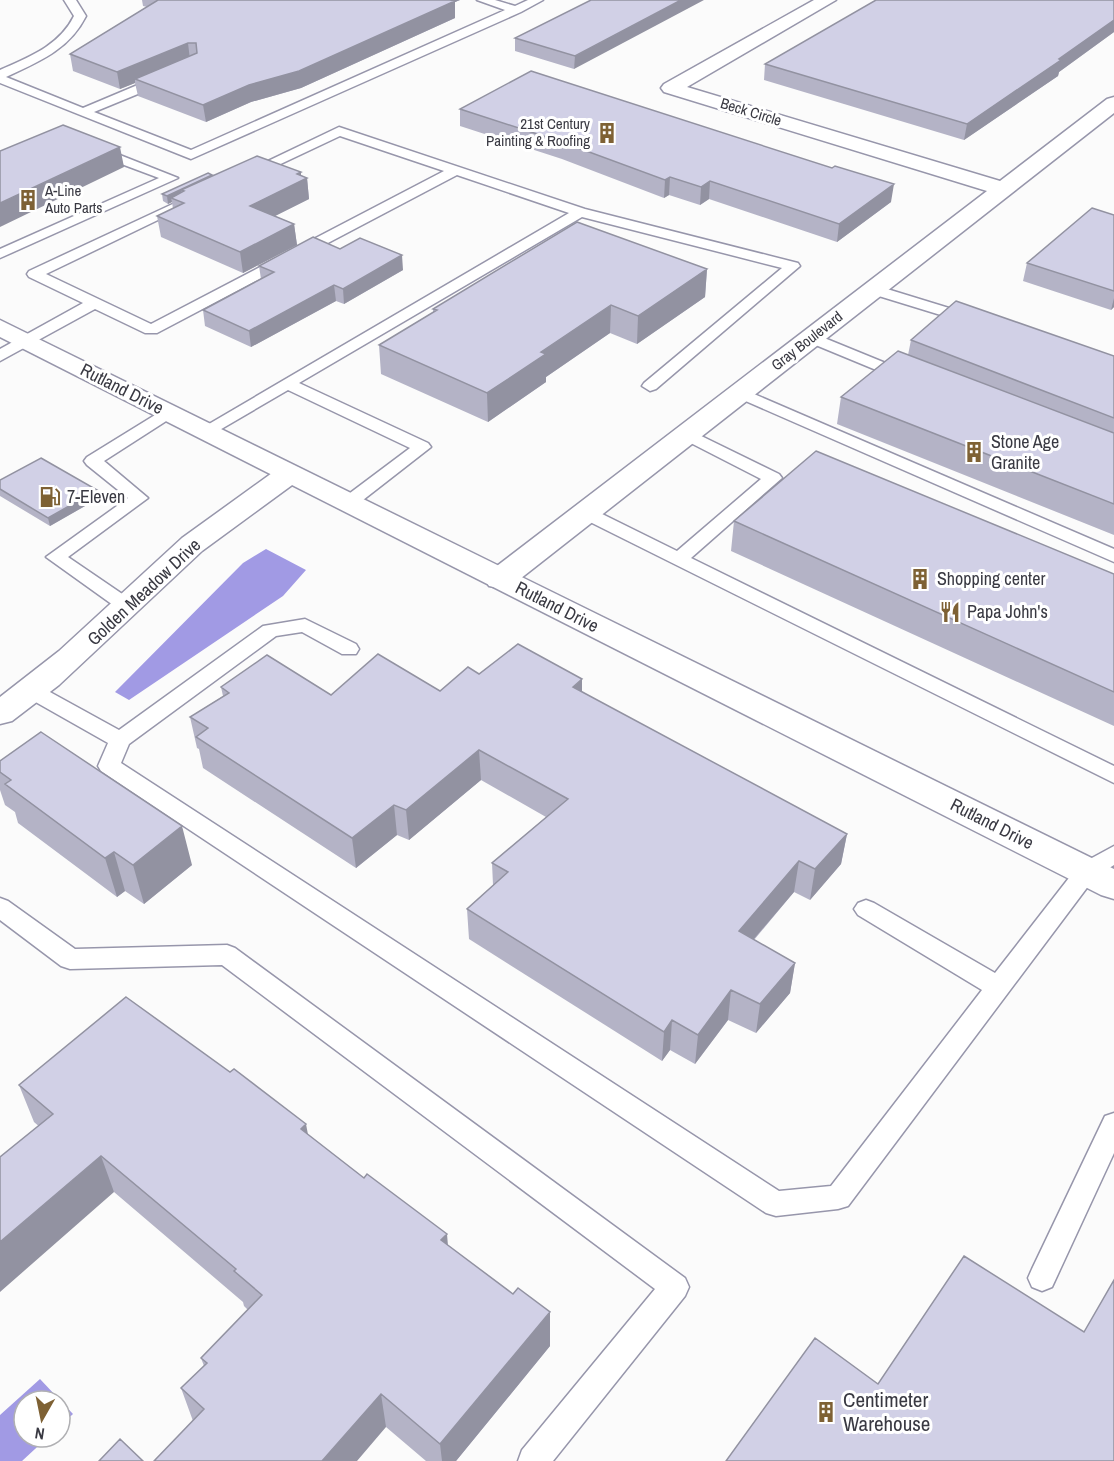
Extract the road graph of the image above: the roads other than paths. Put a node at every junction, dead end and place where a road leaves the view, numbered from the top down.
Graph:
1 (70, 0) edge
2 (483, 0) edge
3 (537, 0) edge
4 (827, 0) edge
5 (517, 10) junction
6 (175, 74) edge
7 (0, 77) edge
8 (1114, 102) edge
9 (83, 112) junction
10 (88, 146) edge
11 (456, 170) junction
12 (234, 180) edge
13 (1003, 189) junction
14 (192, 200) edge
15 (580, 212) junction
16 (0, 254) edge
17 (874, 290) junction
18 (95, 303) junction
19 (985, 323) edge
20 (0, 327) edge
21 (812, 338) junction
22 (27, 341) junction
23 (0, 356) edge
24 (918, 381) edge
25 (287, 384) junction
26 (650, 386) dead end
27 (740, 393) junction
28 (168, 412) junction
29 (205, 431) junction
30 (687, 434) junction
31 (289, 474) junction
32 (348, 503) junction
33 (586, 513) junction
34 (1114, 556) edge
35 (678, 559) junction
36 (500, 579) junction
37 (127, 606) junction
38 (349, 650) dead end
39 (32, 691) junction
40 (0, 713) edge
41 (120, 740) junction
42 (1114, 776) edge
43 (1114, 854) edge
44 (1087, 871) junction
45 (1114, 885) edge
46 (0, 907) edge
47 (866, 909) dead end
48 (998, 987) junction
49 (1114, 1124) edge
50 (1042, 1278) dead end
51 (534, 1461) edge

1 - 7 lane
2 - 5 lane
3 - 5 lane
4 - 13 street, Beck Circle
5 - 9 lane
6 - 9 lane
7 - 9 lane
8 - 13 street, Gray Boulevard
10 - 16 lane
11 - 12 lane
11 - 15 lane
11 - 18 lane
13 - 17 street, Gray Boulevard
14 - 18 lane
15 - 25 lane
15 - 26 lane
17 - 19 lane
17 - 21 street, Gray Boulevard
18 - 22 lane
20 - 22 street, Rutland Drive
21 - 24 lane
21 - 27 street, Gray Boulevard
22 - 23 lane
22 - 28 street, Rutland Drive
25 - 29 lane
25 - 32 lane
27 - 30 street, Gray Boulevard
27 - 34 lane
28 - 29 street, Rutland Drive
28 - 37 lane
29 - 31 street, Rutland Drive
30 - 33 street, Gray Boulevard
30 - 35 lane
31 - 32 street, Rutland Drive
31 - 37 street, Golden Meadow Drive
32 - 36 street, Rutland Drive
33 - 35 lane
33 - 36 street, Gray Boulevard
35 - 42 lane
36 - 44 street, Rutland Drive
37 - 39 street, Golden Meadow Drive
38 - 41 lane
39 - 40 street, Golden Meadow Drive
39 - 41 lane
41 - 48 lane
43 - 44 lane
44 - 45 street, Rutland Drive
44 - 48 lane
46 - 51 lane
47 - 48 lane
49 - 50 lane

